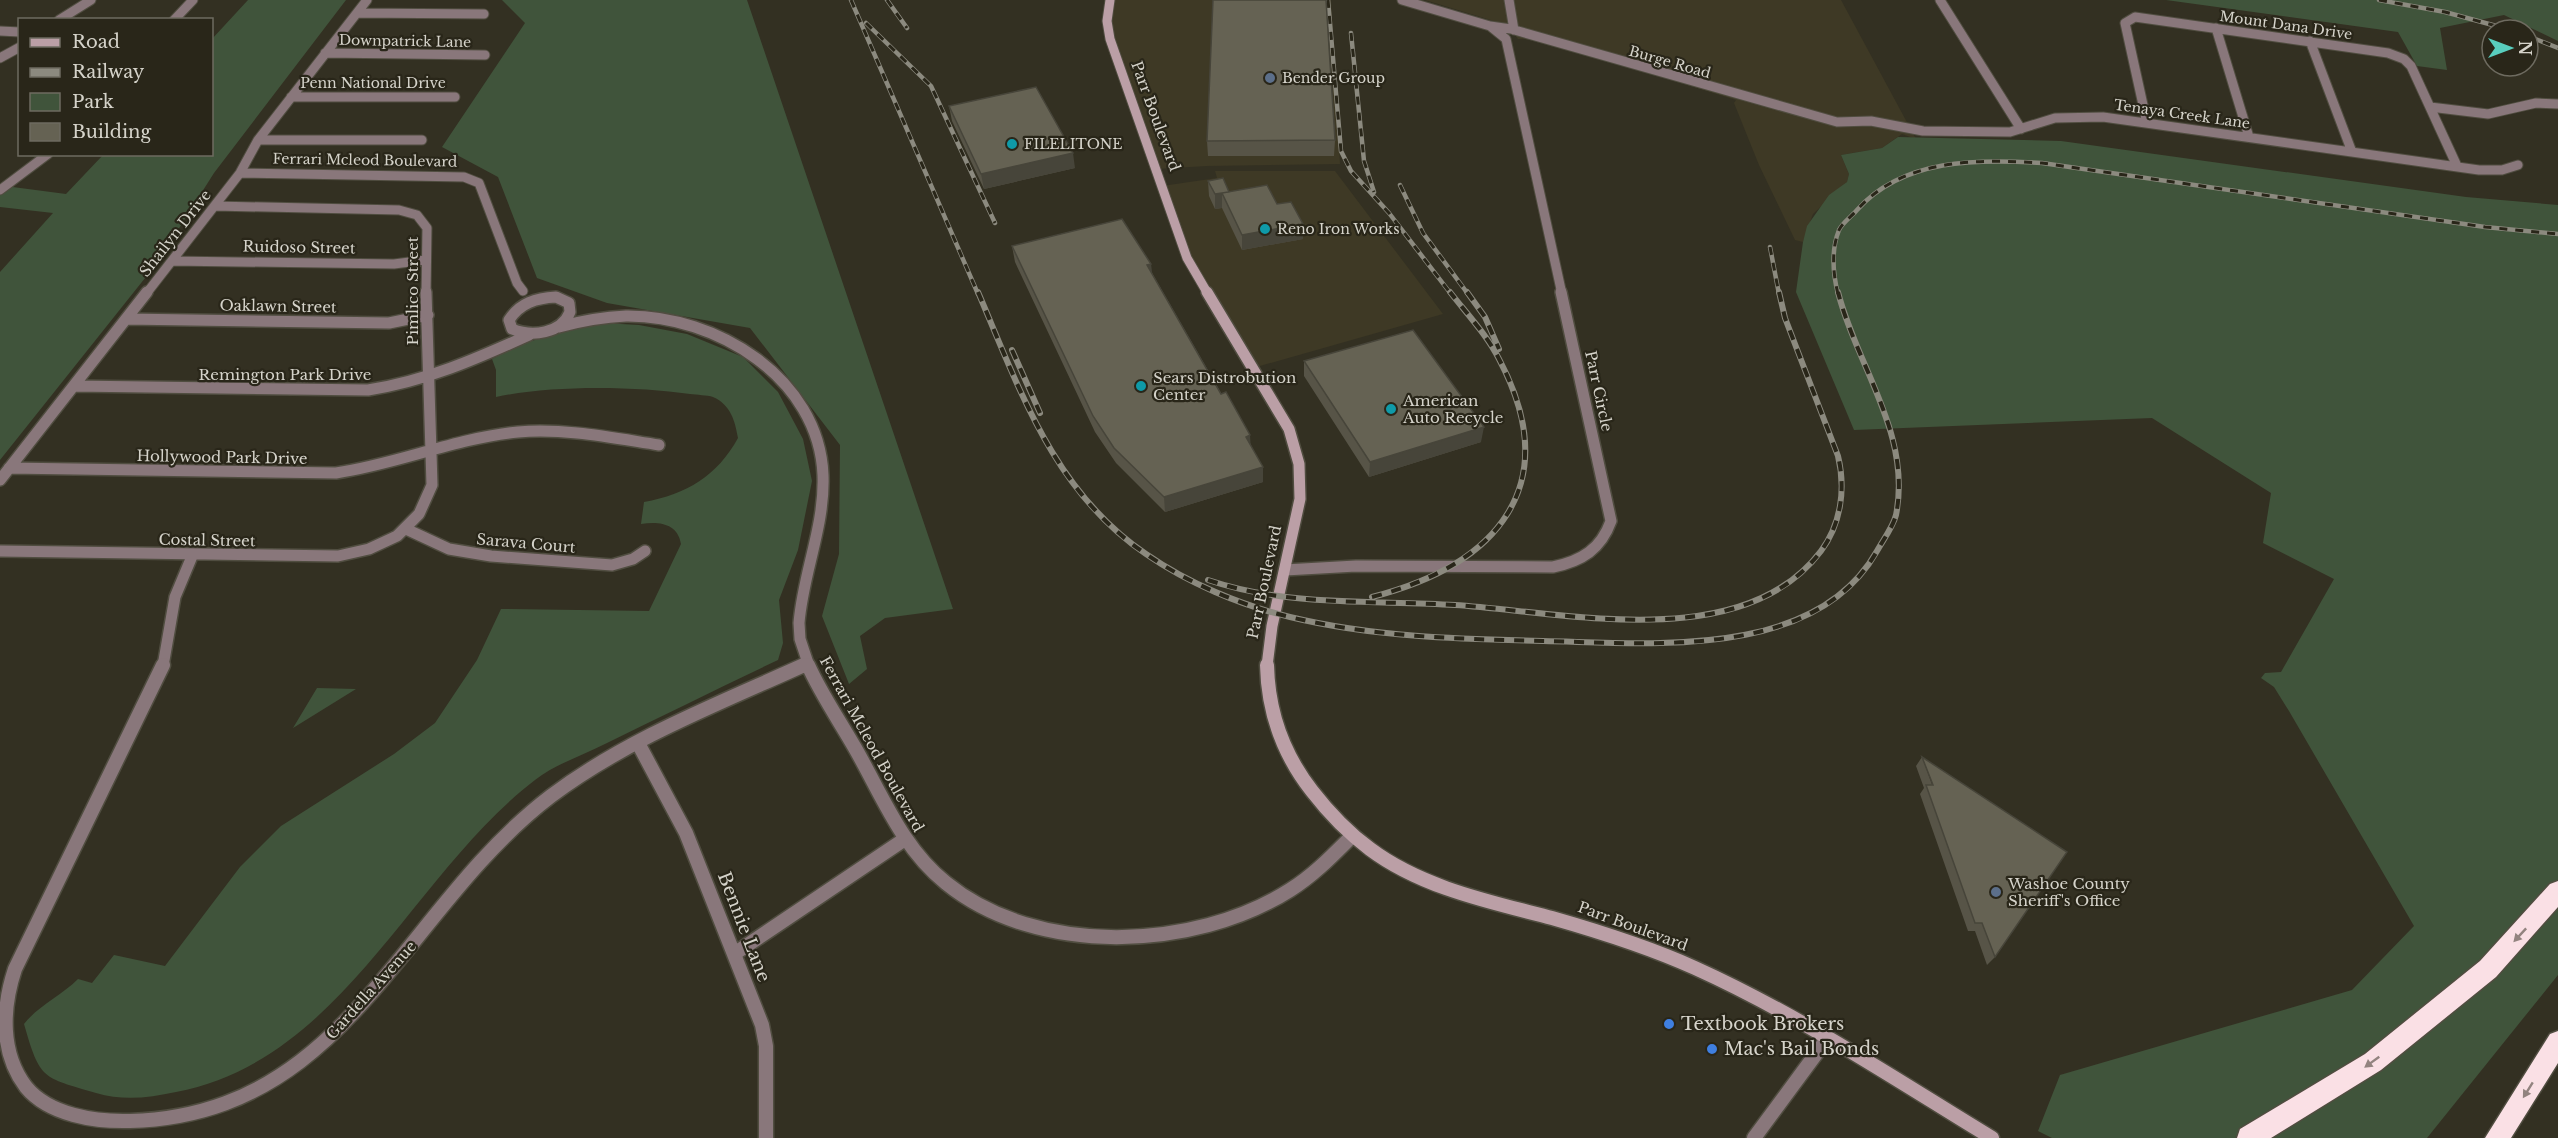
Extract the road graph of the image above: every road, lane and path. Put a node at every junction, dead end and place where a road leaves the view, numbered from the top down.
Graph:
1 (91, 0) edge
2 (193, 0) edge
3 (367, 0) edge
4 (1110, 0) edge
5 (1402, 0) edge
6 (1509, 0) edge
7 (1940, 0) edge
8 (357, 13) junction
9 (484, 14) dead end
10 (62, 18) edge
11 (176, 18) edge
12 (1490, 26) junction
13 (2216, 28) junction
14 (1514, 30) junction
15 (0, 31) edge
16 (18, 32) edge
17 (2310, 42) junction
18 (18, 48) edge
19 (325, 53) junction
20 (485, 55) dead end
21 (0, 58) edge
22 (291, 97) junction
23 (454, 97) dead end
24 (2558, 104) edge
25 (2430, 107) junction
26 (1844, 122) joint
27 (2147, 123) junction
28 (2021, 129) junction
29 (2249, 137) junction
30 (258, 140) junction
31 (423, 140) dead end
32 (2352, 152) junction
33 (45, 156) edge
34 (2518, 165) dead end
35 (2457, 166) junction
36 (240, 173) junction
37 (0, 190) edge
38 (215, 206) junction
39 (425, 260) junction
40 (172, 261) junction
41 (523, 291) junction
42 (547, 297) junction
43 (570, 305) junction
44 (518, 307) junction
45 (428, 315) junction
46 (604, 316) junction
47 (126, 319) junction
48 (510, 326) junction
49 (559, 327) junction
50 (529, 335) junction
51 (489, 352) junction
52 (430, 377) junction
53 (74, 386) junction
54 (659, 445) dead end
55 (431, 451) junction
56 (9, 468) junction
57 (0, 480) edge
58 (406, 529) junction
59 (0, 551) edge
60 (645, 551) dead end
61 (193, 554) junction
62 (1285, 570) junction
63 (807, 663) junction
64 (638, 743) junction
65 (1352, 836) junction
66 (905, 840) junction
67 (2558, 891) edge
68 (734, 954) junction
69 (1827, 1039) junction
70 (2558, 1042) edge
71 (766, 1138) edge
72 (1754, 1138) edge
73 (1992, 1138) edge
74 (2249, 1138) edge
75 (2497, 1138) edge

1 - 10 street
2 - 11 street
3 - 8 street, Shailyn Drive
4 - 62 main road, Parr Boulevard
5 - 12 street
6 - 14 street
7 - 28 street
8 - 9 street
8 - 19 street, Shailyn Drive
12 - 14 street, Burge Road
12 - 62 street, Parr Circle
13 - 17 street, Mount Dana Drive
13 - 27 street, Mount Dana Drive
13 - 29 street
14 - 26 street, Burge Road
15 - 16 street
17 - 25 street, Mount Dana Drive
17 - 32 street
18 - 21 street
19 - 20 street, Downpatrick Lane
19 - 22 street, Shailyn Drive
22 - 23 street, Penn National Drive
22 - 30 street, Shailyn Drive
24 - 25 street
25 - 35 street
26 - 28 street, Tenaya Creek Lane
27 - 28 street, Tenaya Creek Lane
27 - 29 street, Tenaya Creek Lane
29 - 32 street, Tenaya Creek Lane
30 - 31 street
30 - 36 street, Shailyn Drive
32 - 35 street, Tenaya Creek Lane
33 - 37 street
34 - 35 street, Tenaya Creek Lane
36 - 38 street, Shailyn Drive
36 - 41 street, Ferrari Mcleod Boulevard
38 - 39 street, Pimlico Street
38 - 40 street, Shailyn Drive
39 - 40 street, Ruidoso Street
39 - 45 street, Pimlico Street
40 - 47 street, Shailyn Drive
41 - 42 street
41 - 44 street, Remington Park Drive
42 - 43 street
42 - 44 street
43 - 46 street
43 - 49 street
44 - 48 street, Remington Park Drive
45 - 47 street, Oaklawn Street
45 - 52 street, Pimlico Street
46 - 49 street, Ferrari Mcleod Boulevard
46 - 63 street, Ferrari Mcleod Boulevard
47 - 53 street, Shailyn Drive
48 - 50 street
48 - 51 street, Remington Park Drive
49 - 50 street, Ferrari Mcleod Boulevard
50 - 51 street, Remington Park Drive
51 - 52 street, Remington Park Drive
52 - 53 street, Remington Park Drive
52 - 55 street, Pimlico Street
53 - 56 street, Shailyn Drive
54 - 55 street, Hollywood Park Drive
55 - 56 street, Hollywood Park Drive
55 - 58 street, Pimlico Street
56 - 57 street, Shailyn Drive
58 - 60 street, Sarava Court
58 - 61 street, Costal Street
59 - 61 street, Costal Street
61 - 64 street, Gardella Avenue
62 - 65 main road, Parr Boulevard
63 - 64 street, Gardella Avenue
63 - 66 street, Ferrari Mcleod Boulevard
64 - 68 street, Bennie Lane
65 - 66 street, Ferrari Mcleod Boulevard
65 - 69 main road, Parr Boulevard
66 - 68 street
67 -> 74 highway
68 - 71 street, Bennie Lane
69 - 72 street
69 - 73 main road, Parr Boulevard
70 -> 75 highway

